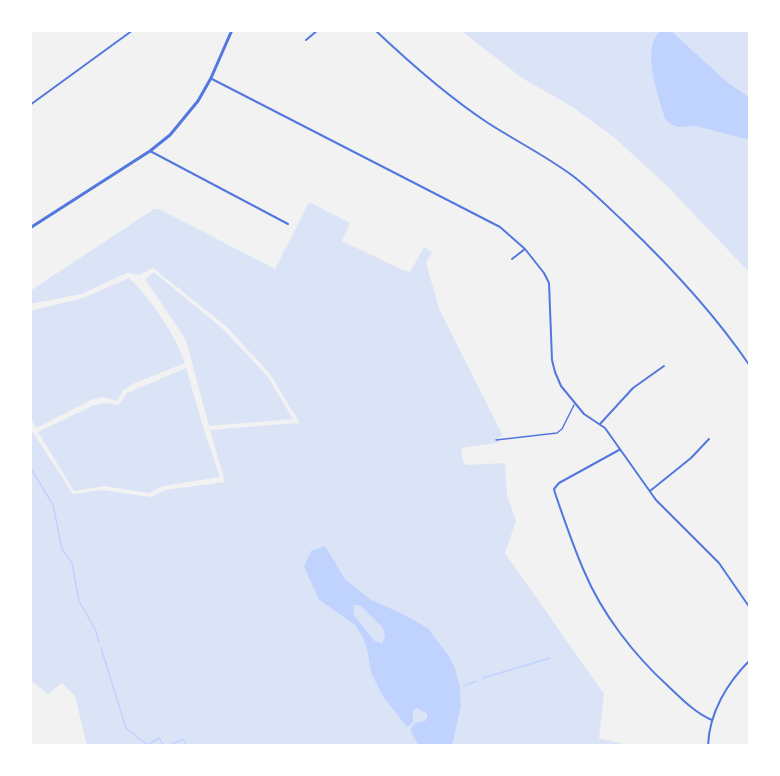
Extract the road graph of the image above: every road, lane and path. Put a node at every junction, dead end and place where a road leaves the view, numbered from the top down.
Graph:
1 (134, 30) edge
2 (232, 30) edge
3 (318, 30) edge
4 (375, 30) edge
5 (306, 40) dead end
6 (211, 78) junction
7 (30, 105) edge
8 (150, 152) junction
9 (288, 224) dead end
10 (30, 228) edge
11 (525, 249) junction
12 (512, 259) dead end
13 (664, 366) dead end
14 (750, 366) edge
15 (574, 404) junction
16 (600, 424) junction
17 (496, 440) dead end
18 (709, 440) dead end
19 (620, 450) junction
20 (650, 492) junction
21 (750, 608) edge
22 (750, 660) edge
23 (712, 720) junction
24 (708, 746) edge

1 - 7 street
2 - 6 street
3 - 5 street
4 - 14 street
6 - 8 street
6 - 11 street
8 - 9 street
8 - 10 street
11 - 12 street
11 - 15 street
13 - 16 street
15 - 16 street
15 - 17 lane
16 - 19 street
18 - 20 street
19 - 20 street
19 - 23 street
20 - 21 street
22 - 23 street
23 - 24 street

